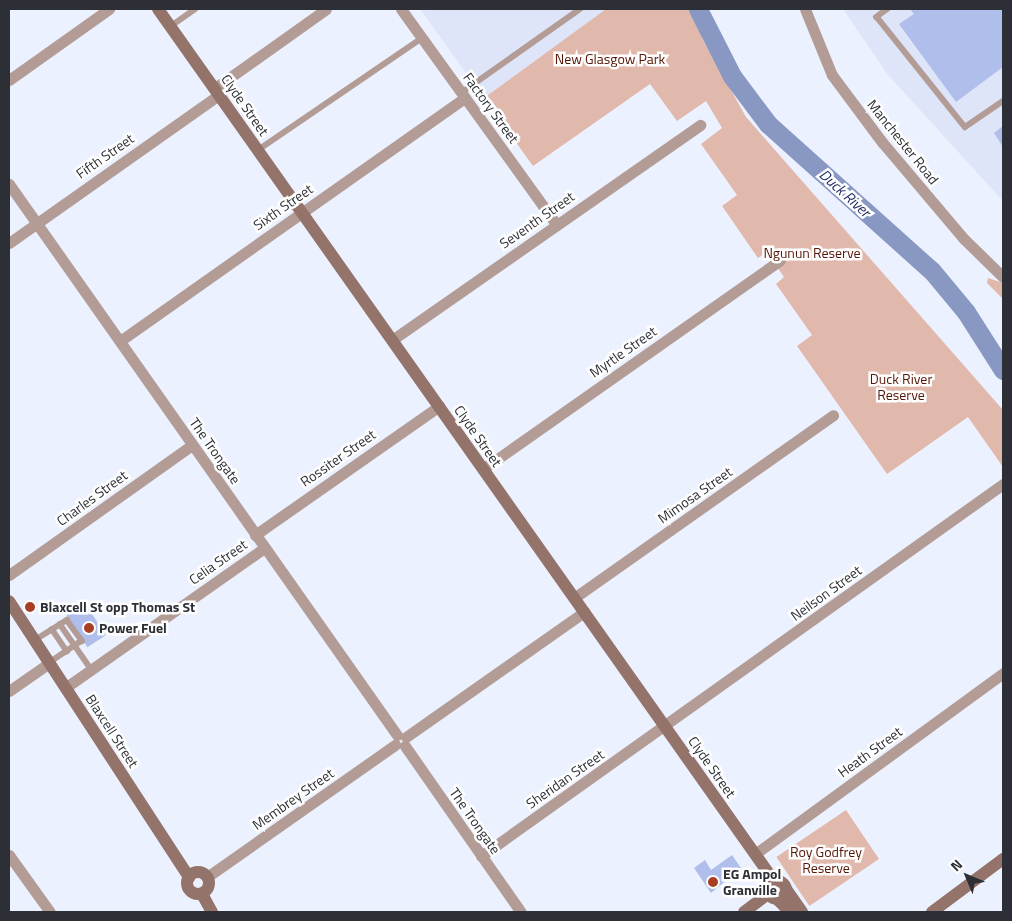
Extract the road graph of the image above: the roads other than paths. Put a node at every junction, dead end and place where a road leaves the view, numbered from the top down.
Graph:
1 (109, 9) edge
2 (158, 9) edge
3 (194, 9) edge
4 (326, 9) edge
5 (401, 9) edge
6 (580, 9) edge
7 (805, 9) edge
8 (888, 9) edge
9 (170, 26) junction
10 (422, 38) junction
11 (9, 80) edge
12 (217, 92) junction
13 (463, 96) junction
14 (1003, 101) edge
15 (700, 125) dead end
16 (258, 150) junction
17 (9, 184) edge
18 (302, 212) junction
19 (36, 223) junction
20 (557, 225) junction
21 (9, 243) edge
22 (780, 260) dead end
23 (1003, 277) edge
24 (392, 340) junction
25 (120, 341) junction
26 (439, 406) junction
27 (833, 415) dead end
28 (192, 445) junction
29 (483, 469) junction
30 (1003, 484) edge
31 (255, 535) junction
32 (264, 548) junction
33 (9, 575) edge
34 (574, 598) junction
35 (9, 601) edge
36 (584, 612) junction
37 (60, 624) junction
38 (52, 629) junction
39 (35, 641) junction
40 (75, 645) junction
41 (67, 651) junction
42 (49, 663) junction
43 (91, 669) junction
44 (1003, 673) edge
45 (65, 688) junction
46 (9, 691) edge
47 (666, 727) junction
48 (401, 741) junction
49 (9, 854) edge
50 (755, 854) junction
51 (481, 856) junction
52 (1003, 859) edge
53 (189, 877) junction
54 (207, 877) junction
55 (202, 894) junction
56 (777, 894) junction
57 (50, 912) edge
58 (212, 912) edge
59 (521, 912) edge
60 (744, 912) edge
61 (790, 912) edge
62 (802, 912) edge
63 (932, 912) edge

1 - 11 street
2 - 9 main road, Clyde Street
3 - 9 lane
4 - 12 street, Fifth Street
5 - 10 street, Factory Street
6 - 13 lane
7 - 23 street, Manchester Road
8 - 14 lane
9 - 12 main road, Clyde Street
10 - 13 street, Factory Street
10 - 16 lane
12 - 16 main road, Clyde Street
12 - 19 street, Fifth Street
13 - 18 street, Sixth Street
13 - 20 street, Factory Street
15 - 20 street, Seventh Street
16 - 18 main road, Clyde Street
17 - 19 street, The Trongate
18 - 24 main road, Clyde Street
18 - 25 street, Sixth Street
19 - 21 street, Fifth Street
19 - 25 street, The Trongate
20 - 24 street, Seventh Street
22 - 29 street, Myrtle Street
24 - 26 main road, Clyde Street
25 - 28 street, The Trongate
26 - 29 main road, Clyde Street
26 - 31 street, Rossiter Street
27 - 34 street, Mimosa Street
28 - 31 street, The Trongate
28 - 33 street, Charles Street
29 - 34 main road, Clyde Street
30 - 47 street, Neilson Street
31 - 32 street, The Trongate
32 - 43 street, Celia Street
32 - 48 street, The Trongate
34 - 36 main road, Clyde Street
35 - 39 main road, Blaxcell Street
36 - 47 main road, Clyde Street
36 - 48 street, Membrey Street
37 - 38 lane
37 - 40 lane
37 - 40 lane
38 - 39 lane
38 - 41 lane
39 - 42 main road, Blaxcell Street
40 - 41 lane
40 - 43 lane
41 - 42 lane
42 - 45 main road, Blaxcell Street
42 - 46 street
43 - 45 street, Celia Street
44 - 50 street, Heath Street
45 - 53 main road, Blaxcell Street
47 - 50 main road, Clyde Street
47 - 51 street, Sheridan Street
48 - 51 street, The Trongate
48 - 54 street, Membrey Street
49 - 57 street
50 - 56 main road, Clyde Street
51 - 59 street, The Trongate
52 - 63 main road
53 - 54 main road
53 - 55 main road
54 - 55 main road
55 - 58 main road
56 - 60 main road
56 - 61 main road
56 - 62 main road

